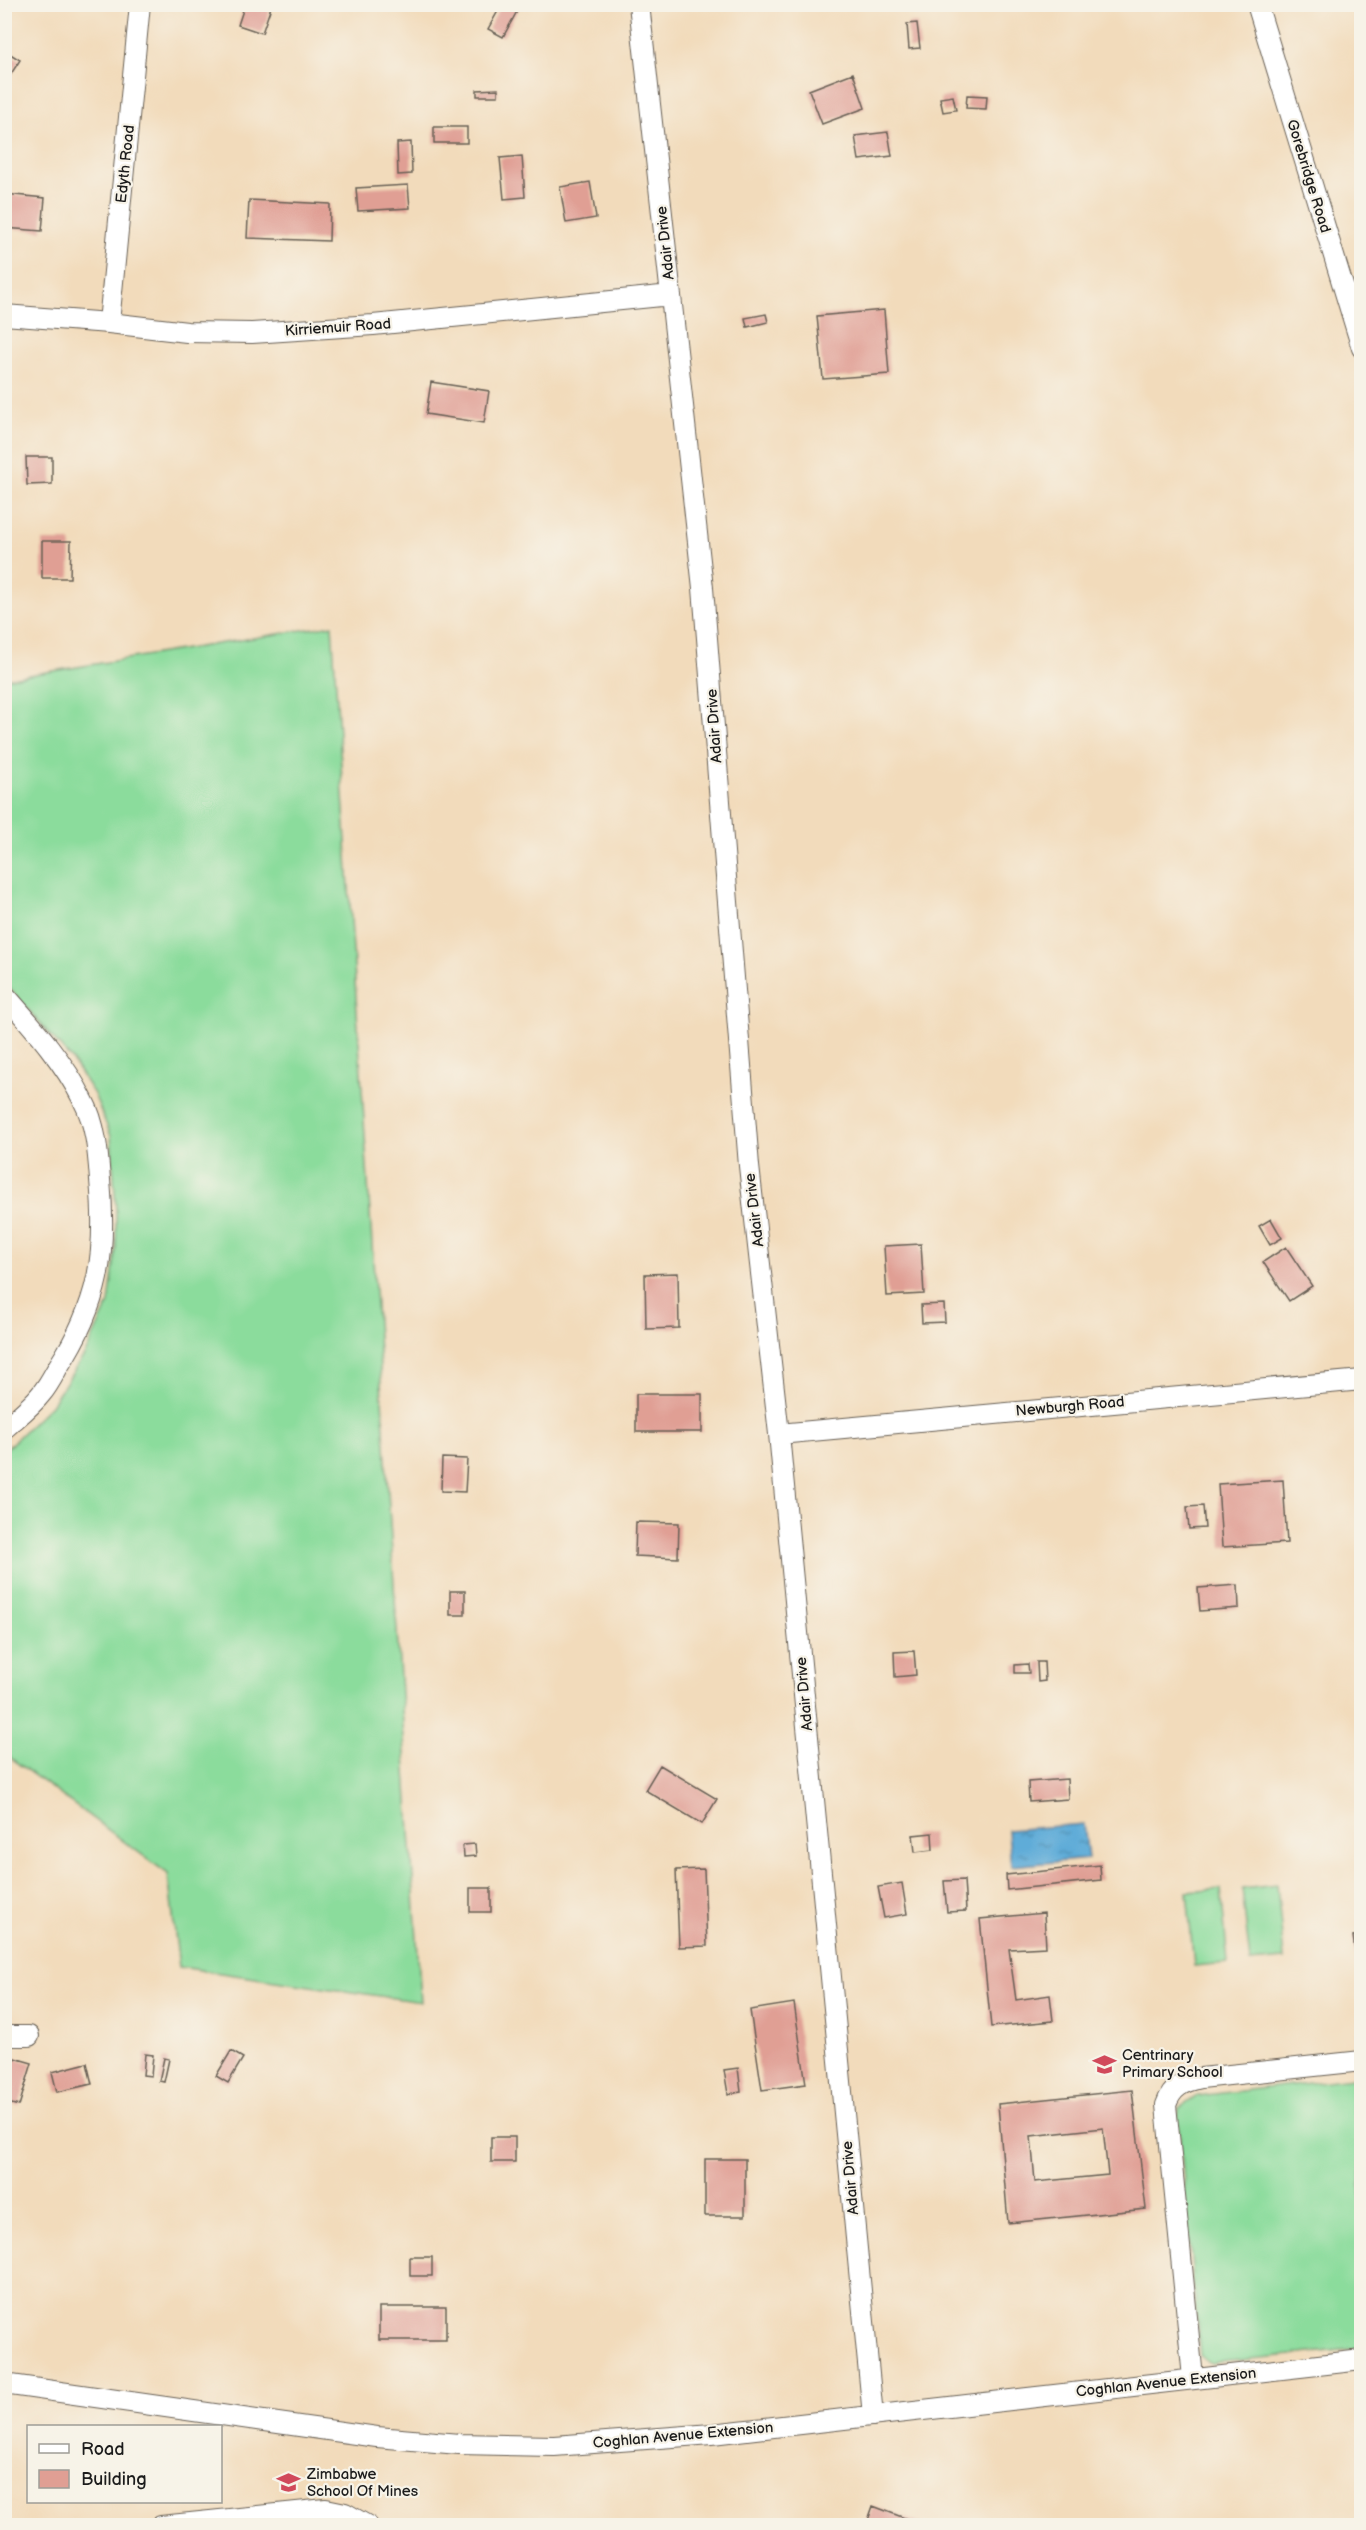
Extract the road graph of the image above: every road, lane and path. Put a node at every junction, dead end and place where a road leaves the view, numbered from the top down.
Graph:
1 (140, 4) edge
2 (639, 4) edge
3 (1257, 4) edge
4 (670, 295) junction
5 (4, 315) edge
6 (109, 323) junction
7 (1362, 348) edge
8 (4, 994) edge
9 (1362, 1380) edge
10 (4, 1429) edge
11 (779, 1434) junction
12 (4, 2036) edge
13 (29, 2036) dead end
14 (1362, 2061) edge
15 (1362, 2361) edge
16 (1193, 2378) junction
17 (4, 2384) edge
18 (873, 2416) junction
19 (161, 2526) edge
20 (368, 2526) edge

1 - 6 street, Edyth Road
2 - 4 street, Adair Drive
3 - 7 street, Gorebridge Road
4 - 6 street, Kirriemuir Road
4 - 11 street, Adair Drive
5 - 6 street, Kirriemuir Road
8 - 10 street
9 - 11 street, Newburgh Road
11 - 18 street, Adair Drive
12 - 13 street
14 - 16 street
15 - 16 street, Coghlan Avenue Extension
16 - 18 street, Coghlan Avenue Extension
17 - 18 street, Coghlan Avenue Extension
19 - 20 street

